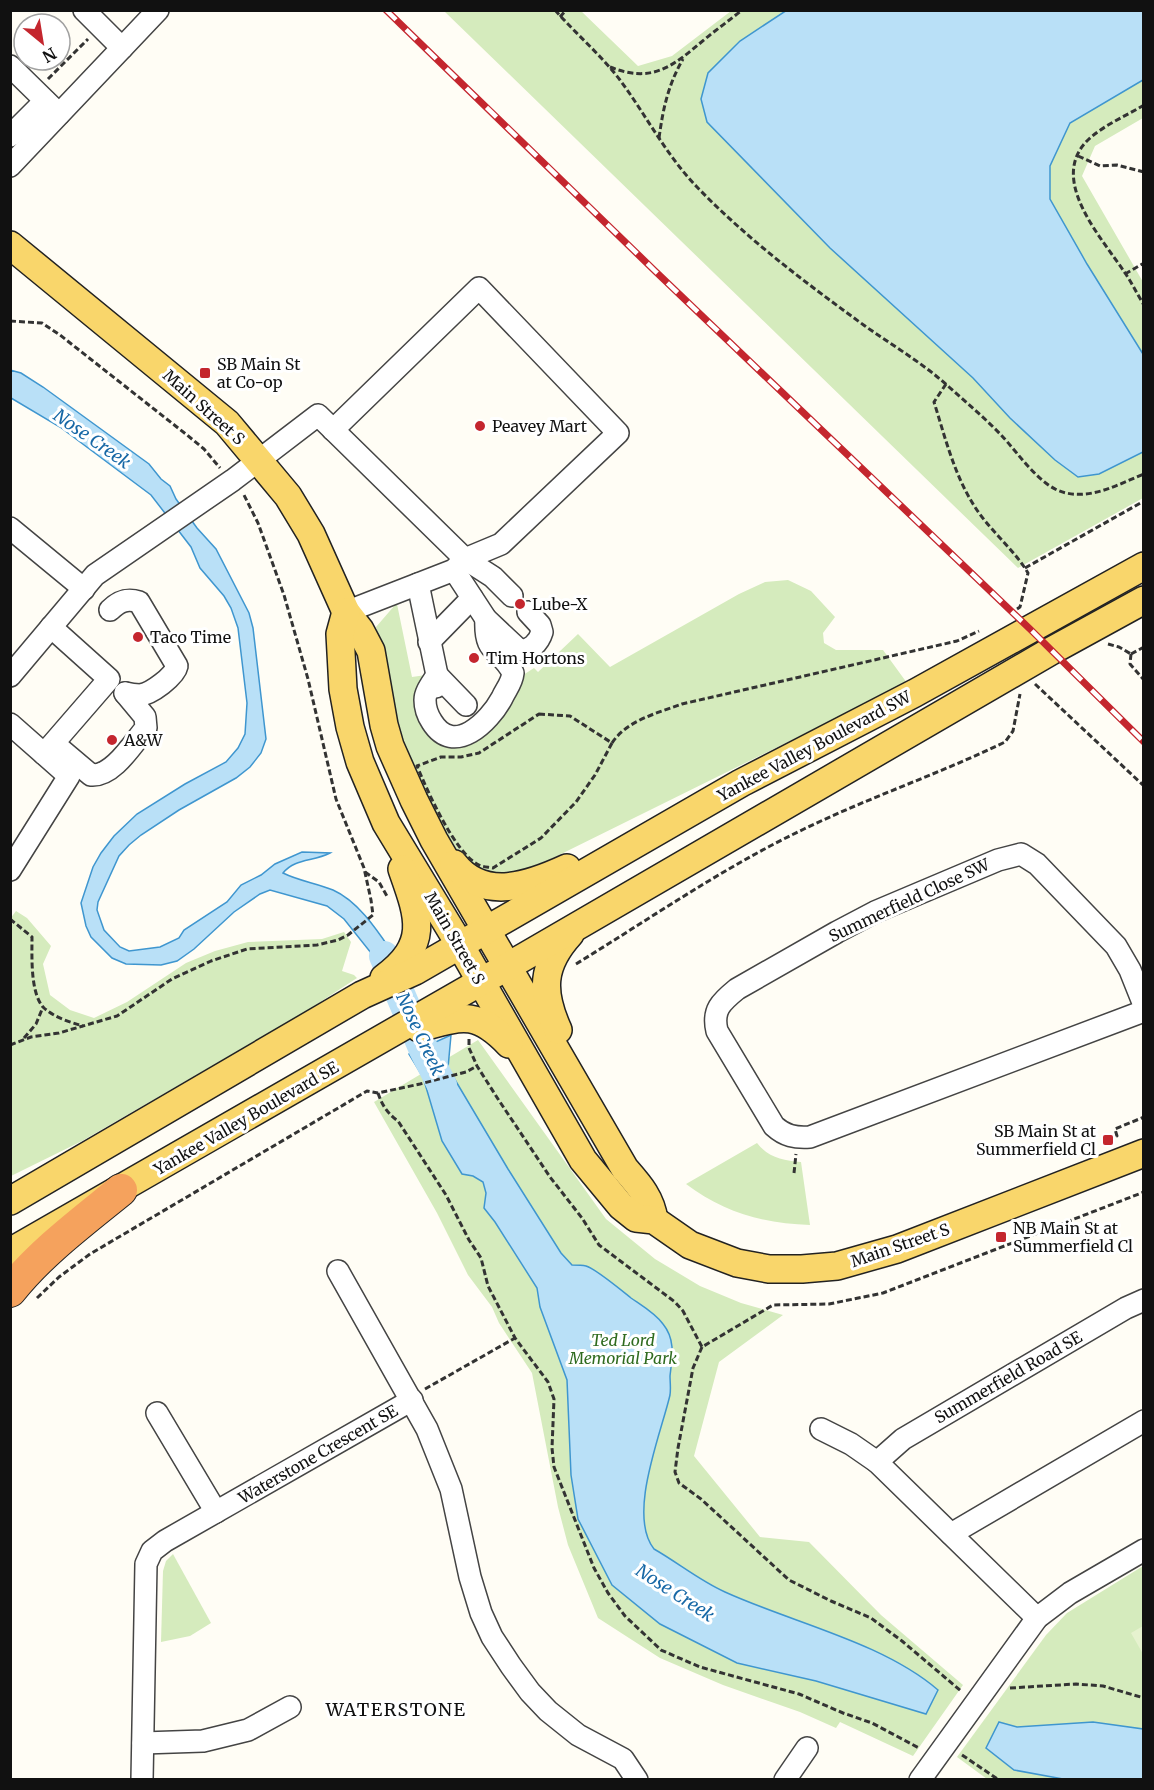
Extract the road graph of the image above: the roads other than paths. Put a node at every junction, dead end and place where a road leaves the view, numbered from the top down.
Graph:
1 (84, 10) edge
2 (158, 10) edge
3 (122, 48) junction
4 (10, 66) edge
5 (47, 102) junction
6 (10, 136) edge
7 (10, 166) edge
8 (10, 245) edge
9 (333, 430) junction
10 (259, 460) junction
11 (10, 528) edge
12 (460, 565) junction
13 (1143, 566) edge
14 (418, 584) junction
15 (84, 588) junction
16 (512, 596) dead end
17 (472, 598) junction
18 (1143, 600) edge
19 (110, 610) dead end
20 (346, 612) junction
21 (528, 612) dead end
22 (486, 619) junction
23 (51, 627) junction
24 (429, 642) junction
25 (437, 675) junction
26 (10, 676) edge
27 (466, 705) dead end
28 (10, 724) edge
29 (49, 749) junction
30 (741, 783) junction
31 (386, 823) junction
32 (434, 840) junction
33 (10, 870) edge
34 (577, 927) junction
35 (487, 930) junction
36 (460, 945) junction
37 (509, 966) junction
38 (481, 982) junction
39 (362, 994) junction
40 (1143, 1005) edge
41 (1143, 1011) edge
42 (386, 1037) junction
43 (525, 1062) junction
44 (597, 1121) junction
45 (1143, 1153) edge
46 (66, 1168) junction
47 (10, 1189) edge
48 (121, 1190) junction
49 (10, 1201) edge
50 (654, 1220) junction
51 (10, 1252) edge
52 (338, 1271) dead end
53 (23, 1295) edge
54 (1143, 1300) edge
55 (411, 1399) junction
56 (157, 1413) dead end
57 (1143, 1421) edge
58 (821, 1429) dead end
59 (877, 1462) junction
60 (216, 1512) junction
61 (951, 1534) junction
62 (1143, 1550) edge
63 (1037, 1618) junction
64 (290, 1707) dead end
65 (143, 1743) junction
66 (807, 1748) dead end
67 (142, 1779) edge
68 (637, 1779) edge
69 (785, 1779) edge
70 (920, 1779) edge

1 - 3 street
2 - 3 street
3 - 5 street
4 - 5 street
5 - 6 street
5 - 7 street
8 - 10 main road, Main Street S
9 - 10 street
9 - 12 street
9 - 12 street
10 - 15 street
10 - 20 main road, Main Street S
11 - 15 street
12 - 14 street
12 - 16 street
12 - 17 street
13 - 30 main road, Yankee Valley Boulevard SW
14 - 20 street
14 - 24 street
15 - 23 street
17 - 22 street
17 - 24 street
18 - 34 main road, Yankee Valley Boulevard SW
19 - 29 street
20 - 31 main road, Main Street S
20 - 32 main road, Main Street S
21 - 22 street
22 - 25 street
23 - 26 street
23 - 29 street
24 - 25 street
25 - 27 street
28 - 29 street
29 - 33 street
30 - 32 main road
30 - 35 main road, Yankee Valley Boulevard SW
31 - 36 main road, Main Street S
31 - 39 main road
32 - 35 main road, Main Street S
34 - 37 main road, Yankee Valley Boulevard SW
34 - 44 main road
35 - 36 main road, Yankee Valley Boulevard SW
35 - 37 main road, Main Street S
36 - 38 main road, Main Street S
36 - 39 main road
37 - 38 main road, Yankee Valley Boulevard SW
37 - 44 main road, Main Street S
38 - 42 main road, Yankee Valley Boulevard SE
38 - 43 main road, Main Street S
39 - 46 main road
40 - 41 street, Summerfield Close SW
42 - 43 main road
42 - 48 main road, Yankee Valley Boulevard SE
43 - 50 main road, Main Street S
44 - 50 main road, Main Street S
45 - 50 main road, Main Street S
46 - 47 main road
46 - 49 main road
48 - 51 main road, Yankee Valley Boulevard SE
48 - 53 highway
52 - 55 street
54 - 59 street, Summerfield Road SE
55 - 60 street, Waterstone Crescent SE
55 - 68 street, Waterstone Crescent SE
56 - 60 street
57 - 61 street
58 - 59 street
59 - 61 street
60 - 65 street, Waterstone Crescent SE
61 - 63 street
62 - 63 street
63 - 70 street
64 - 65 street
65 - 67 street, Waterstone Crescent SE
66 - 69 street

